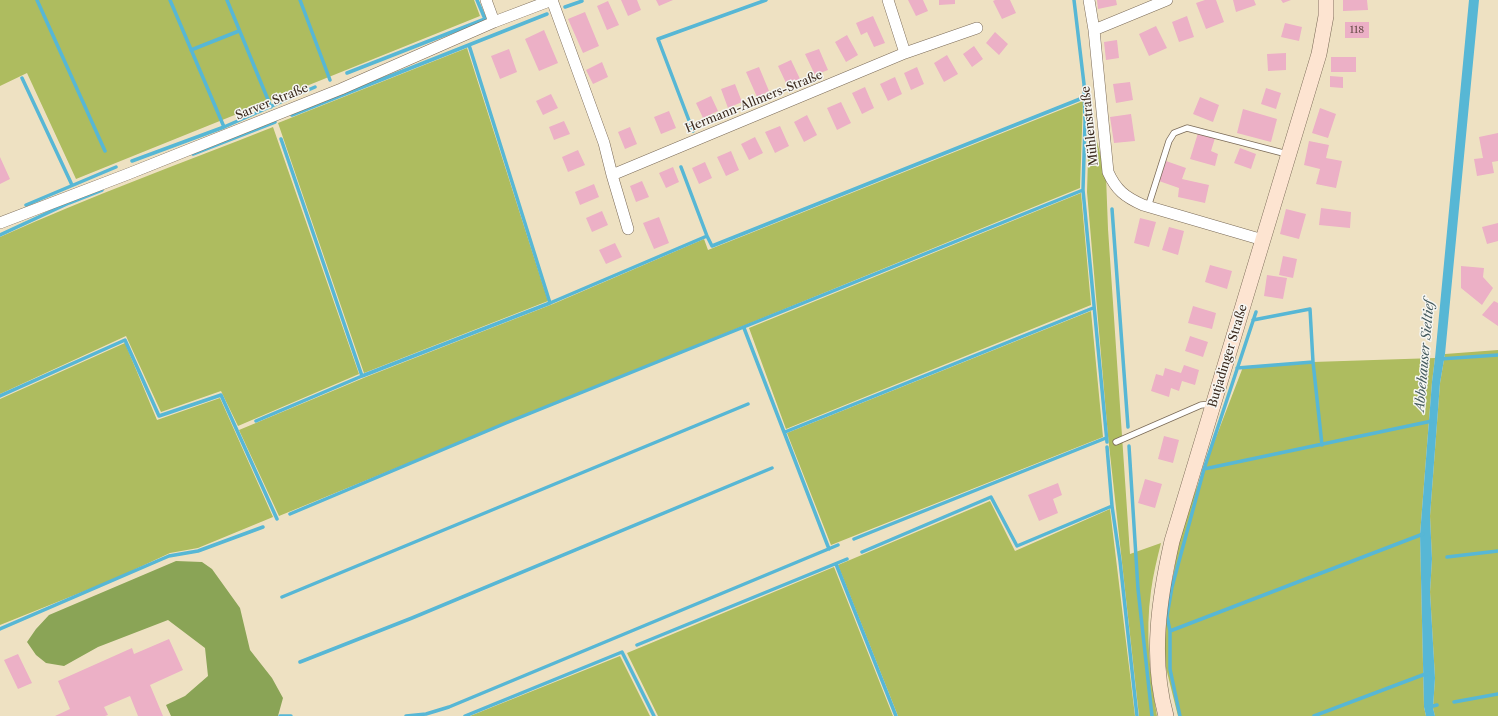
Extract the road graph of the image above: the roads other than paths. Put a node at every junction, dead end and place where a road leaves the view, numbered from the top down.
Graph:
1 (486, 0) edge
2 (552, 0) edge
3 (888, 0) edge
4 (1088, 0) edge
5 (1167, 0) edge
6 (1326, 0) edge
7 (494, 22) junction
8 (977, 28) dead end
9 (1094, 30) junction
10 (906, 53) junction
11 (1288, 154) junction
12 (612, 175) junction
13 (1148, 207) junction
14 (0, 223) edge
15 (628, 229) dead end
16 (1263, 240) junction
17 (1214, 404) junction
18 (1116, 442) dead end
19 (1166, 716) edge

1 - 7 street
2 - 7 street, Sarver Straße
2 - 12 street
3 - 10 street
4 - 9 street, Mühlenstraße
5 - 9 street
6 - 11 main road, Butjadinger Straße
7 - 14 street, Sarver Straße
8 - 10 street, Hermann-Allmers-Straße
9 - 13 street, Mühlenstraße
10 - 12 street, Hermann-Allmers-Straße
11 - 13 lane
11 - 16 main road, Butjadinger Straße
12 - 15 street
13 - 16 street, Mühlenstraße
16 - 17 main road, Butjadinger Straße
17 - 18 lane
17 - 19 main road, Butjadinger Straße

